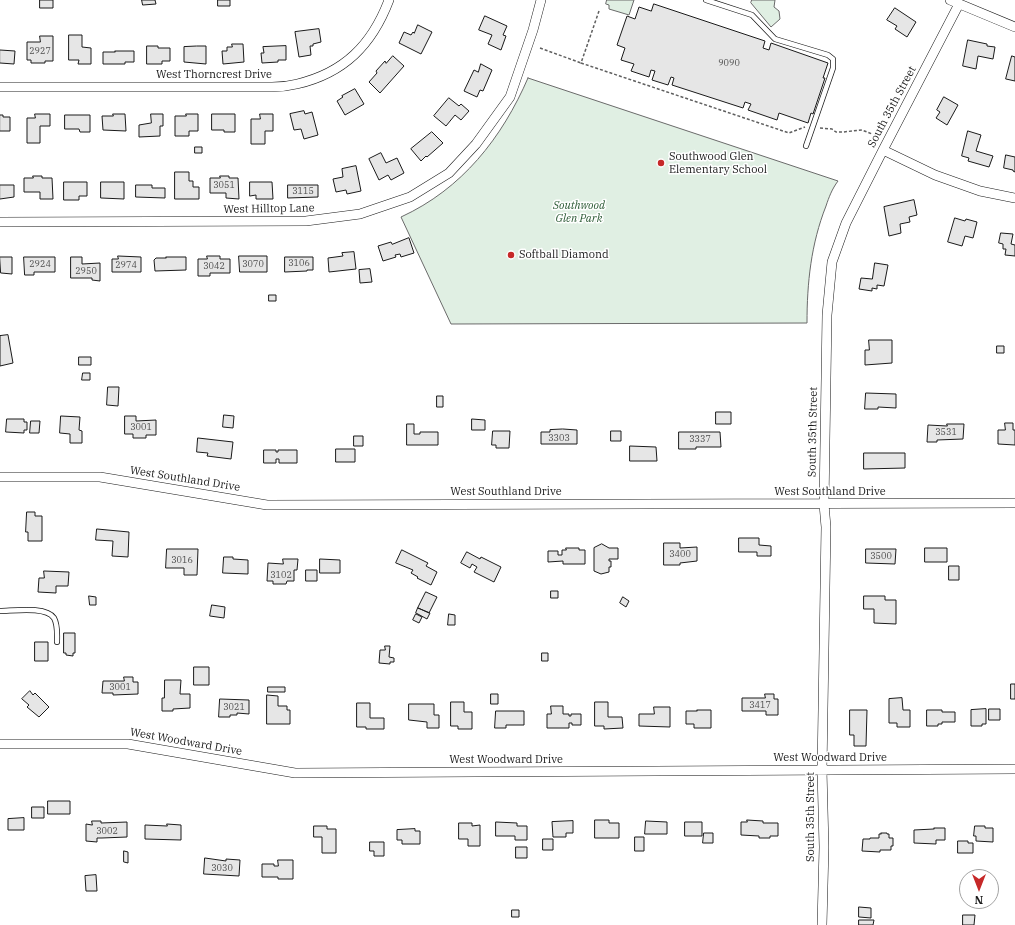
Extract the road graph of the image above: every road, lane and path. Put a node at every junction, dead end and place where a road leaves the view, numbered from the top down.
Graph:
1 (389, 0) edge
2 (541, 0) edge
3 (706, 0) edge
4 (950, 0) edge
5 (959, 4) junction
6 (599, 11) dead end
7 (1015, 27) edge
8 (540, 48) dead end
9 (581, 63) junction
10 (0, 87) edge
11 (806, 126) dead end
12 (832, 128) dead end
13 (872, 134) dead end
14 (806, 146) dead end
15 (882, 150) junction
16 (1015, 198) edge
17 (0, 222) edge
18 (0, 477) edge
19 (1015, 503) edge
20 (824, 504) junction
21 (0, 611) edge
22 (57, 642) dead end
23 (0, 744) edge
24 (1015, 769) edge
25 (822, 770) junction
26 (822, 925) edge

1 - 10 street, West Thorncrest Drive
2 - 17 street, West Hilltop Lane
3 - 14 lane
4 - 5 street
5 - 7 street
5 - 15 street, South 35th Street
6 - 9 path
8 - 9 path
9 - 11 path
12 - 13 path
15 - 16 street
15 - 20 street, South 35th Street
18 - 20 street, West Southland Drive
19 - 20 street, West Southland Drive
20 - 25 street, South 35th Street
21 - 22 lane
23 - 25 street, West Woodward Drive
24 - 25 street, West Woodward Drive
25 - 26 street, South 35th Street

